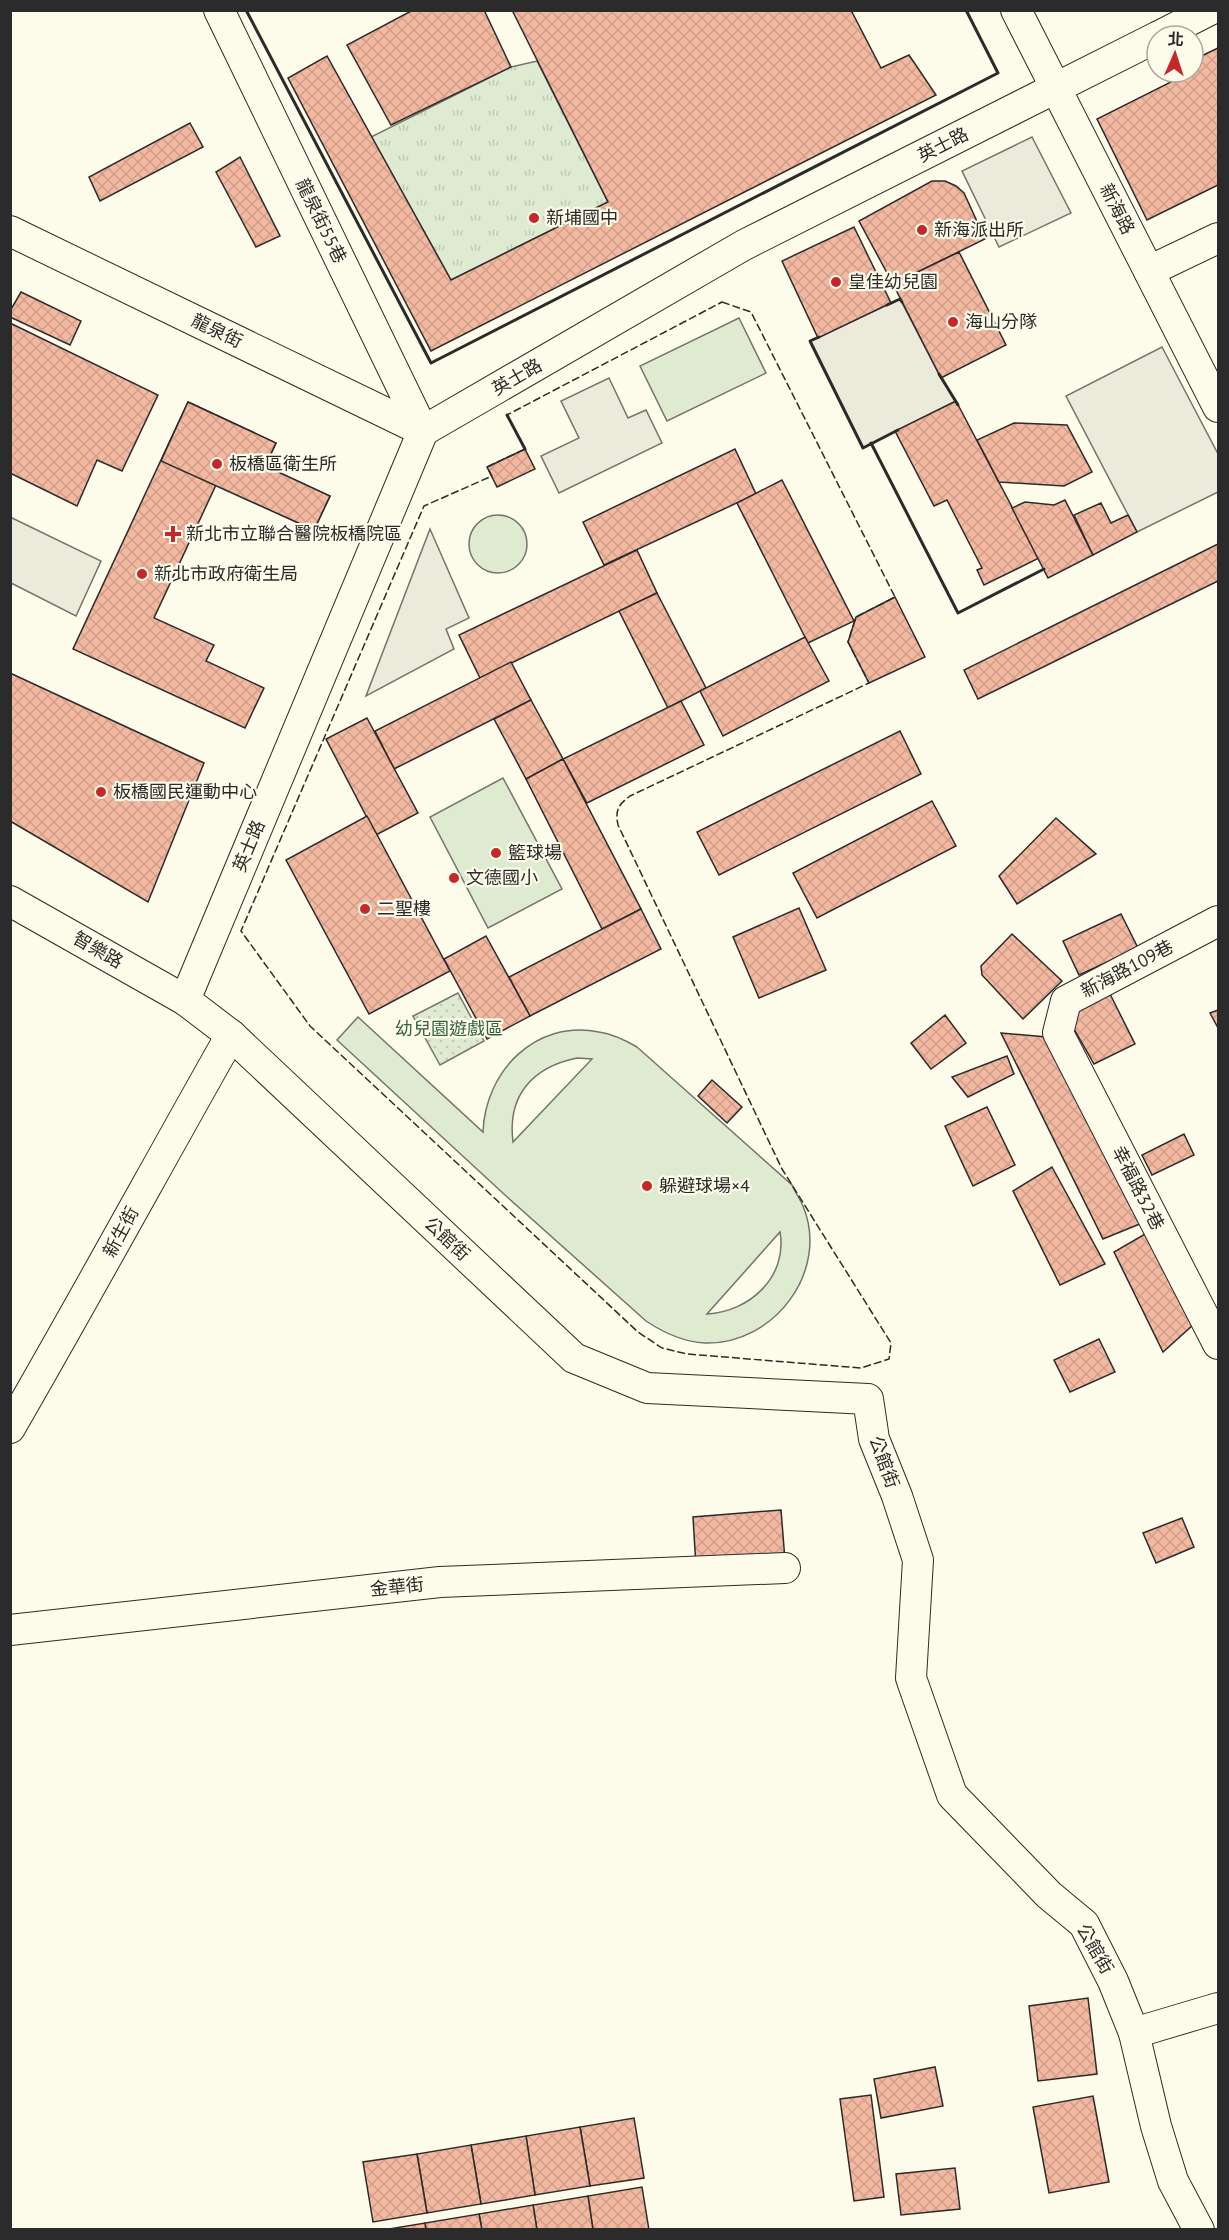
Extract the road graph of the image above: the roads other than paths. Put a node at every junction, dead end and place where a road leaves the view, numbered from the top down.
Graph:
1 (219, 10) edge
2 (1016, 10) edge
3 (1210, 10) edge
4 (1183, 24) edge
5 (1145, 43) edge
6 (1055, 88) junction
7 (10, 231) edge
8 (1218, 238) edge
9 (1149, 271) junction
10 (1218, 407) edge
11 (423, 431) junction
12 (10, 901) edge
13 (1218, 921) edge
14 (185, 1000) junction
15 (1058, 1033) joint
16 (231, 1035) junction
17 (1218, 1344) edge
18 (10, 1428) edge
19 (784, 1568) dead end
20 (10, 1609) edge
21 (43, 1626) junction
22 (10, 1630) edge
23 (1218, 2008) edge
24 (1134, 2033) junction
25 (1199, 2229) edge

1 - 11 street, 龍泉街55巷
2 - 6 street, 新海路
3 - 4 street, 英士路
5 - 6 street, 英士路
6 - 9 street, 新海路
6 - 11 street, 英士路
7 - 11 street, 龍泉街
8 - 9 street
9 - 10 street, 新海路
11 - 14 street, 英士路
12 - 14 street, 智樂路
13 - 15 street, 新海路109巷
14 - 16 street, 公館街
15 - 17 street, 幸福路32巷
16 - 18 street, 新生街
16 - 24 street, 公館街
19 - 21 street, 金華街
20 - 21 street
21 - 22 street, 金華街
23 - 24 street
24 - 25 street, 公館街

